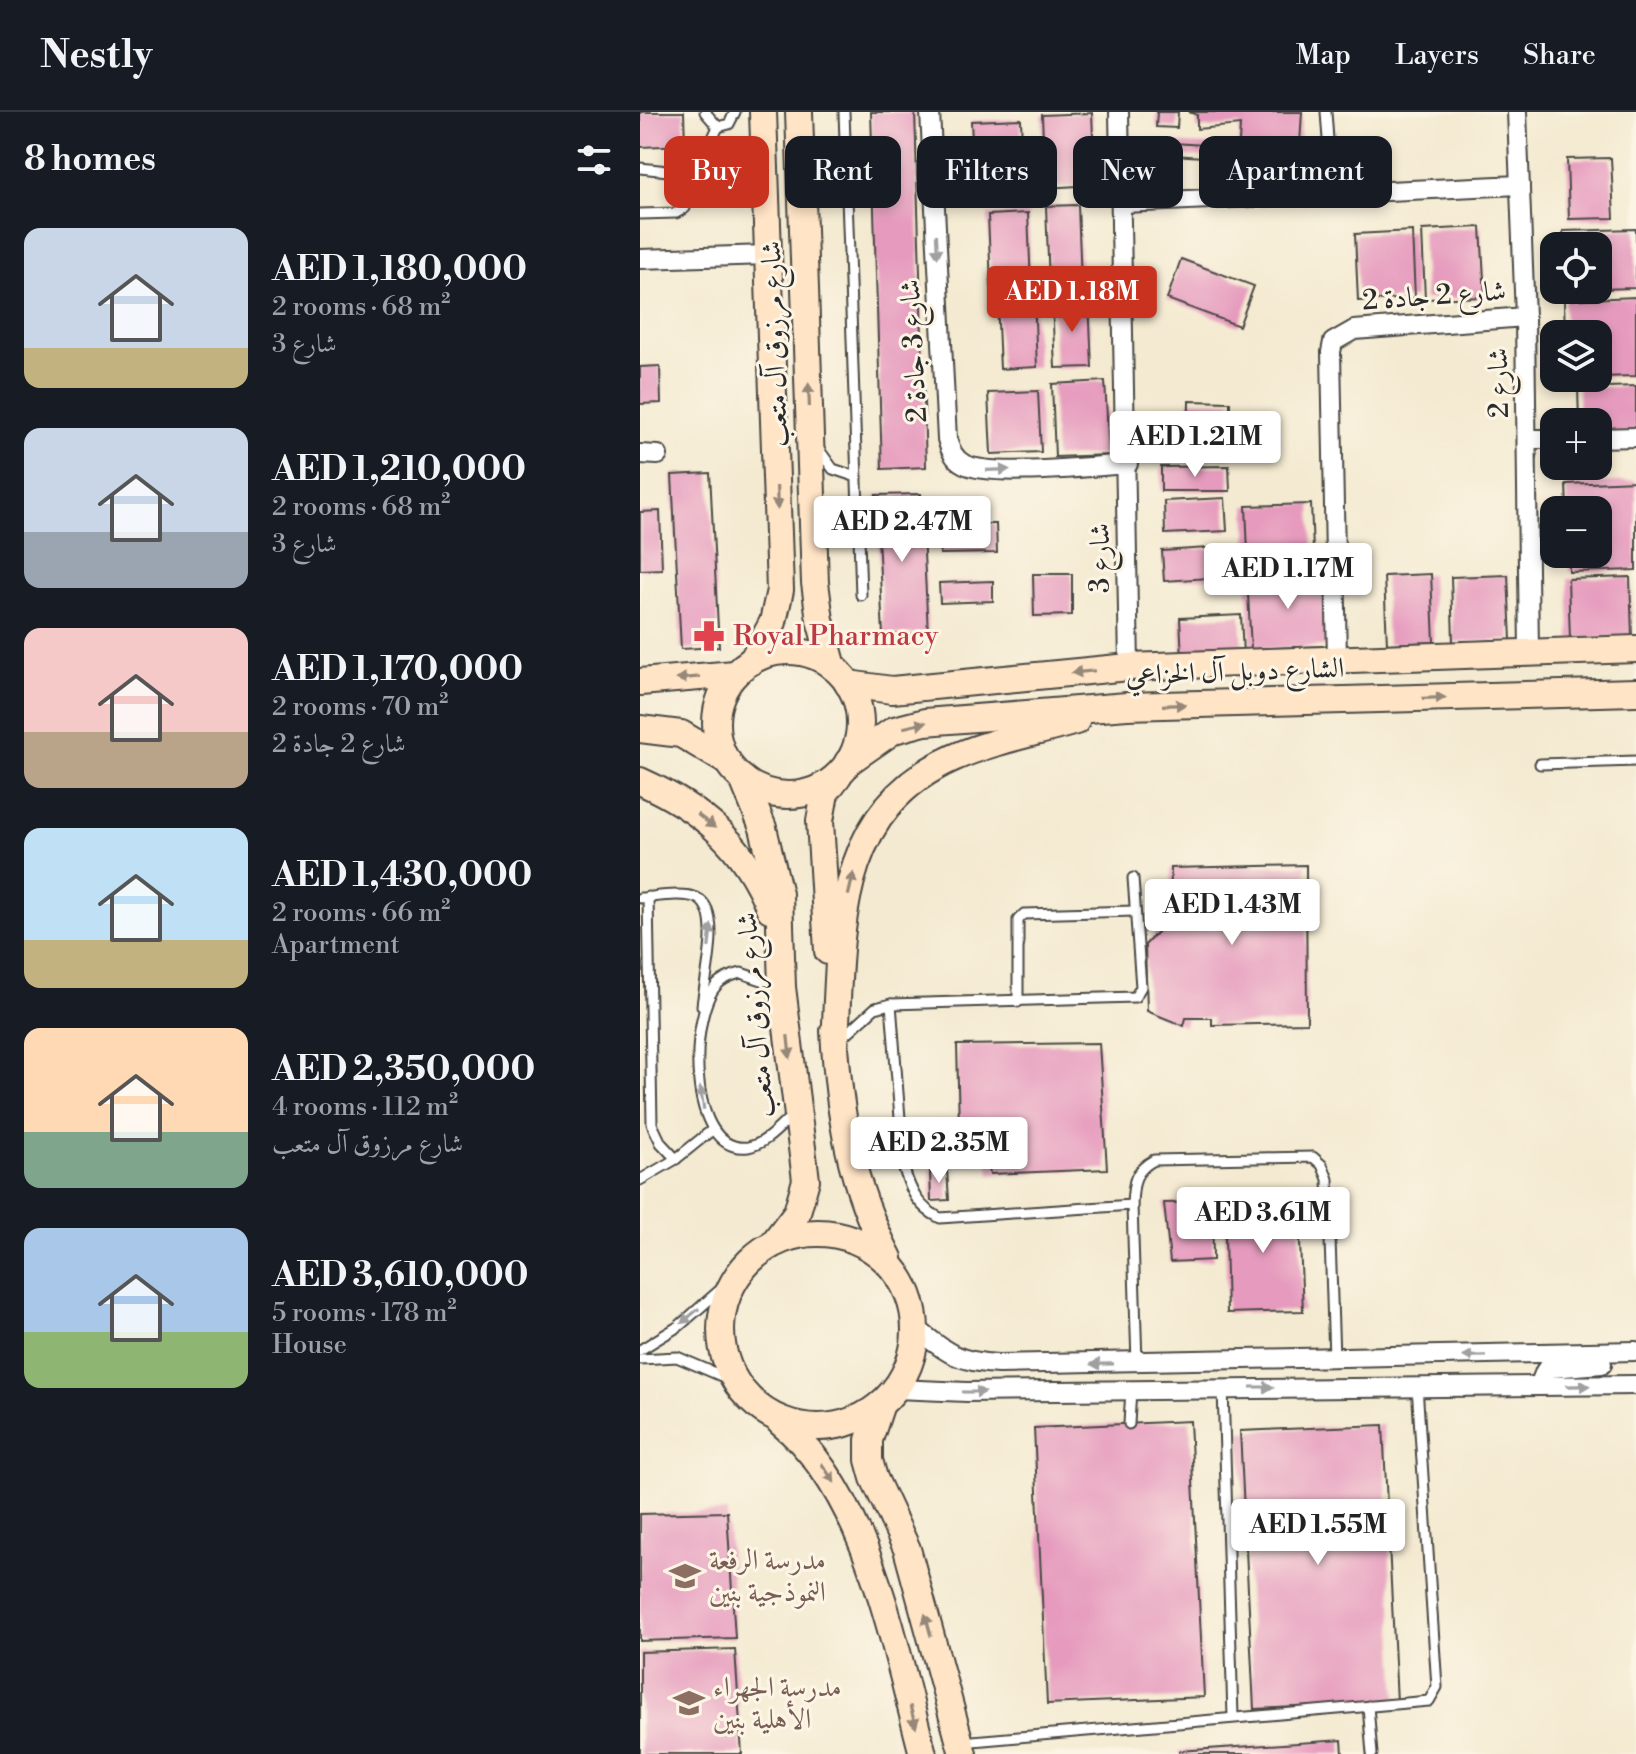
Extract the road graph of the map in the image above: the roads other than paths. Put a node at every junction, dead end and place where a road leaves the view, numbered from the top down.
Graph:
1 (705, 112) edge
2 (735, 112) edge
3 (763, 112) edge
4 (799, 112) edge
5 (844, 112) edge
6 (930, 112) edge
7 (1119, 112) edge
8 (1326, 112) edge
9 (1517, 112) edge
10 (718, 127) junction
11 (714, 136) edge
12 (1120, 136) edge
13 (1328, 136) edge
14 (640, 168) edge
15 (664, 171) edge
16 (1520, 185) junction
17 (1183, 200) edge
18 (684, 208) edge
19 (1123, 208) edge
20 (640, 214) edge
21 (768, 255) junction
22 (640, 259) edge
23 (1525, 317) junction
24 (810, 430) junction
25 (1636, 437) edge
26 (1612, 438) edge
27 (1528, 439) junction
28 (1540, 439) edge
29 (1128, 464) junction
30 (857, 477) junction
31 (861, 595) dead end
32 (1636, 649) edge
33 (1529, 653) junction
34 (1337, 660) junction
35 (743, 667) junction
36 (1129, 667) junction
37 (840, 675) junction
38 (640, 682) edge
39 (1636, 692) edge
40 (1127, 706) junction
41 (640, 729) edge
42 (1636, 761) edge
43 (1540, 764) dead end
44 (843, 769) junction
45 (735, 771) junction
46 (640, 781) edge
47 (1133, 878) dead end
48 (644, 898) edge
49 (1135, 911) junction
50 (782, 953) junction
51 (782, 987) junction
52 (1018, 1002) junction
53 (891, 1004) junction
54 (701, 1013) junction
55 (835, 1045) junction
56 (795, 1113) junction
57 (712, 1130) junction
58 (676, 1159) junction
59 (640, 1180) edge
60 (1132, 1205) junction
61 (775, 1241) junction
62 (897, 1272) junction
63 (736, 1276) junction
64 (916, 1328) junction
65 (640, 1350) edge
66 (1635, 1351) edge
67 (640, 1359) edge
68 (1334, 1359) junction
69 (1137, 1363) junction
70 (738, 1383) junction
71 (1636, 1385) edge
72 (1417, 1386) junction
73 (1539, 1386) junction
74 (1223, 1387) junction
75 (1131, 1389) junction
76 (889, 1397) junction
77 (774, 1417) junction
78 (1129, 1424) dead end
79 (1368, 1706) junction
80 (1233, 1717) junction
81 (961, 1748) edge
82 (923, 1754) edge
83 (1372, 1754) edge

1 - 10 lane
2 - 10 lane
3 - 21 main road, شارع مرزوق آل متعب
24 -> 4 main road, شارع مرزوق آل متعب
5 - 30 lane
6 -> 29 street, شارع 3 جادة 2
7 - 12 street, شارع 3
8 - 13 lane
9 - 16 street, شارع 2
10 - 11 lane
14 - 15 lane
16 - 17 street
16 - 23 street, شارع 2
18 - 20 lane
19 - 29 street, شارع 3
21 - 22 street
21 -> 35 main road, شارع مرزوق آل متعب
23 - 27 street, شارع 2
23 - 34 street, شارع 2 جادة 2
24 - 30 lane
24 - 37 main road, شارع مرزوق آل متعب
25 - 26 street
27 - 28 street
27 - 33 street, شارع 2
29 - 36 street, شارع 3
30 - 31 lane
32 - 33 main road, الشارع دوبل آل الخزاعي
33 - 34 main road, الشارع دوبل آل الخزاعي
34 - 36 main road, الشارع دوبل آل الخزاعي
35 - 37 main road
35 -> 38 main road
35 - 45 main road
36 -> 37 main road, الشارع دوبل آل الخزاعي
37 - 44 main road
40 -> 39 main road, الشارع دوبل آل الخزاعي
44 -> 40 main road, الشارع دوبل آل الخزاعي
55 -> 40 main road
41 - 45 main road
42 - 43 lane
44 - 45 main road
44 - 55 main road
45 - 50 main road, شارع مرزوق آل متعب
46 -> 50 main road
47 - 49 lane
54 -> 48 lane
48 - 58 lane
49 - 52 lane
49 - 52 lane
50 - 51 main road, شارع مرزوق آل متعب
51 - 54 lane
51 -> 56 main road, شارع مرزوق آل متعب
52 - 53 lane
53 - 55 lane
53 - 60 lane
57 -> 54 lane
55 - 62 main road
56 - 57 lane
56 - 61 main road, شارع مرزوق آل متعب
57 - 58 lane
58 - 59 lane
60 - 68 lane
60 - 69 lane
61 - 62 main road
61 - 63 main road
62 - 64 main road
63 -> 65 lane
63 - 70 main road
69 -> 64 street
64 - 76 main road
66 -> 68 street
66 - 73 street
67 - 70 lane
68 - 69 street
70 - 77 main road
73 -> 71 street
72 - 73 street
74 -> 72 street
72 - 79 lane
74 - 75 street
74 - 80 lane
76 -> 75 street
75 - 78 lane
76 - 77 main road
81 -> 76 main road
77 -> 82 main road
79 - 80 lane
79 - 83 lane
80 - 81 lane

